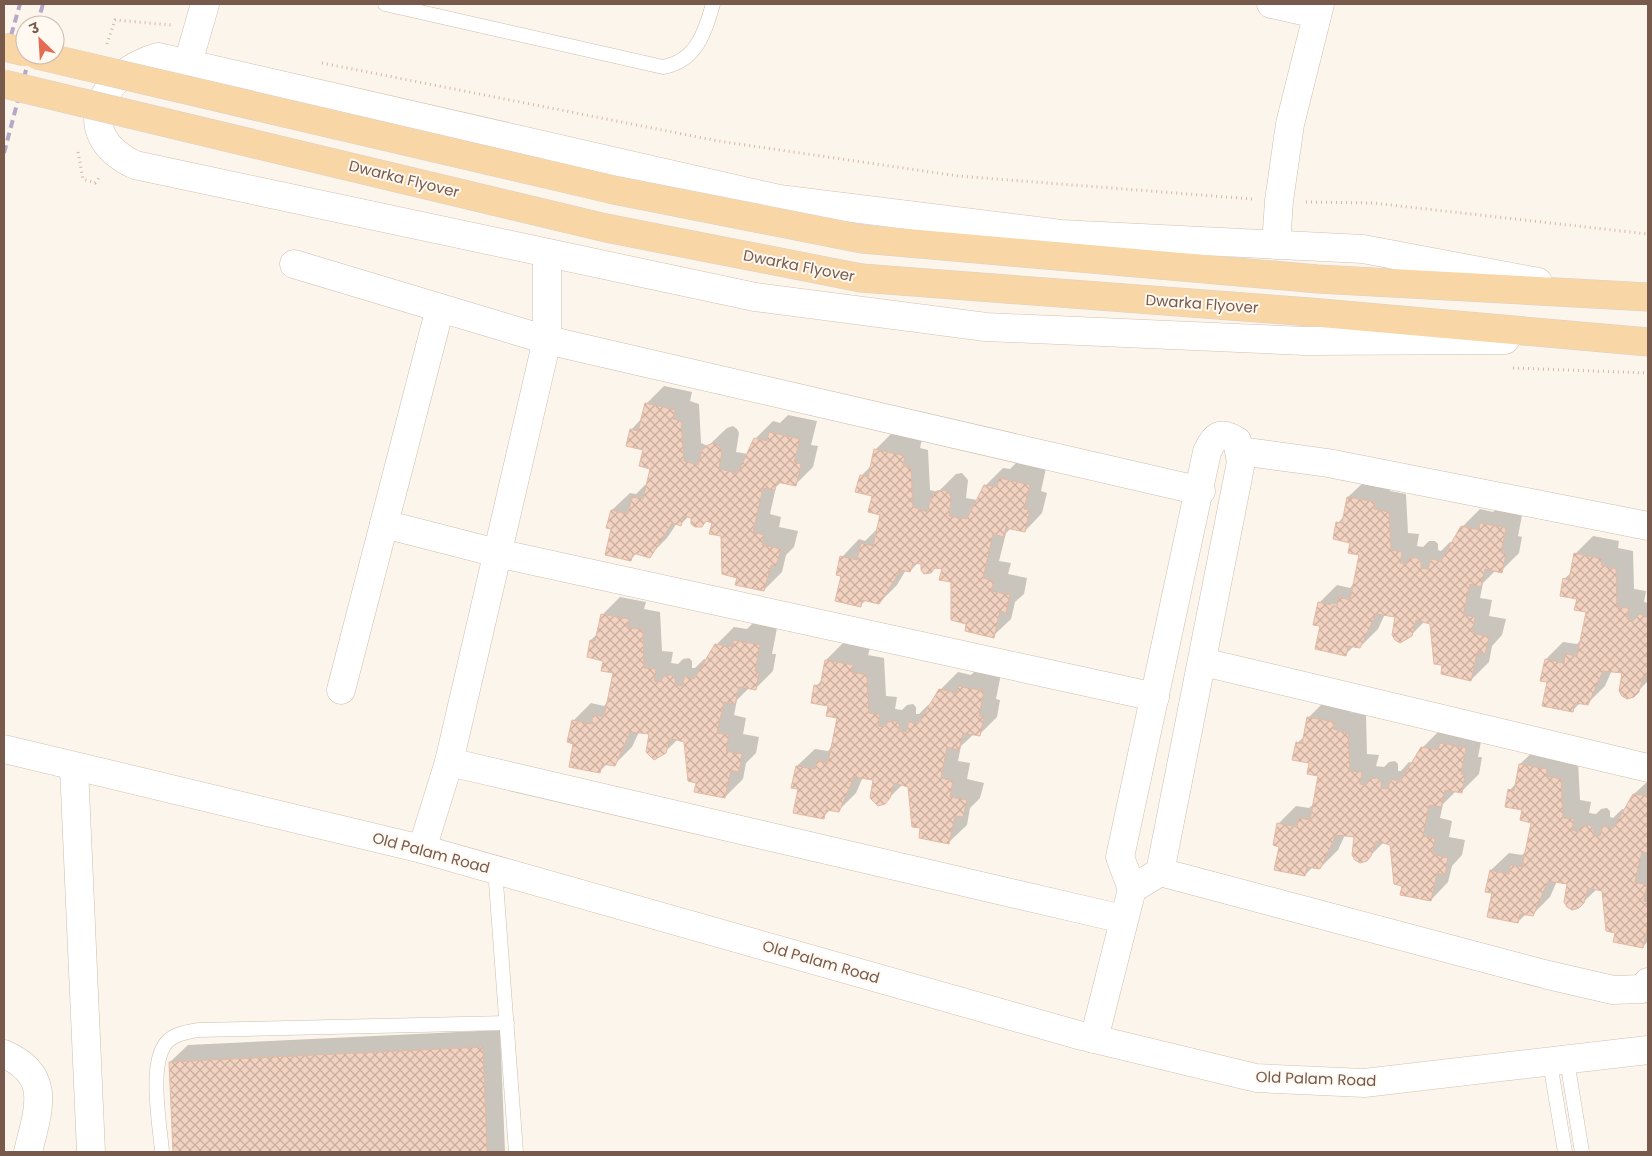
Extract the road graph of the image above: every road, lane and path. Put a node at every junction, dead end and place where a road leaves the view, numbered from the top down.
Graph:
1 (385, 4) edge
2 (713, 4) edge
3 (1271, 4) edge
4 (1318, 9) edge
5 (202, 15) edge
6 (115, 20) dead end
7 (65, 62) edge
8 (188, 63) junction
9 (320, 63) dead end
10 (4, 84) edge
11 (78, 150) dead end
12 (98, 178) dead end
13 (1279, 201) junction
14 (1648, 234) edge
15 (1276, 245) junction
16 (547, 253) junction
17 (294, 264) dead end
18 (1606, 295) junction
19 (1648, 297) edge
20 (440, 308) junction
21 (1612, 339) junction
22 (547, 340) junction
23 (1648, 342) edge
24 (1240, 451) junction
25 (1201, 491) junction
26 (384, 524) junction
27 (1648, 526) edge
28 (497, 553) junction
29 (1203, 662) junction
30 (341, 690) dead end
31 (1155, 696) junction
32 (4, 749) edge
33 (449, 762) junction
34 (74, 766) junction
35 (1648, 768) edge
36 (422, 849) junction
37 (495, 869) junction
38 (1160, 872) junction
39 (1132, 889) junction
40 (1123, 919) junction
41 (1648, 982) edge
42 (507, 1023) junction
43 (1094, 1039) junction
44 (1648, 1050) edge
45 (4, 1054) edge
46 (1558, 1062) junction
47 (28, 1152) edge
48 (91, 1152) edge
49 (162, 1152) edge
50 (516, 1152) edge
51 (1565, 1152) edge
52 (1582, 1152) edge

1 - 2 lane
3 - 4 street
4 - 13 street
5 - 6 path
5 - 8 street
7 - 18 main road, bridge
8 - 15 street
8 - 16 street
9 - 13 path
10 - 21 main road, Dwarka Flyover, bridge
11 - 12 path
13 - 14 path
13 - 15 street
15 - 18 street
16 - 21 street
16 - 22 street
17 - 20 street
18 - 19 main road
20 - 22 street
20 - 26 street
21 - 23 main road, Dwarka Flyover
22 - 25 street
22 - 28 street
24 - 25 street
24 - 27 street
24 - 29 street
25 - 31 street
26 - 28 street
26 - 30 street
28 - 31 street
28 - 33 street
29 - 35 street
29 - 38 street
31 - 39 street
32 - 34 street, Old Palam Road
33 - 36 street
33 - 40 street
34 - 36 street, Old Palam Road
34 - 48 street
36 - 37 street, Old Palam Road
37 - 42 lane
37 - 43 street, Old Palam Road
38 - 39 street
38 - 41 street
39 - 40 street
40 - 43 street
42 - 49 lane
42 - 50 lane
43 - 46 street, Old Palam Road
44 - 46 street, Old Palam Road
45 - 47 street
46 - 51 lane
46 - 52 lane

